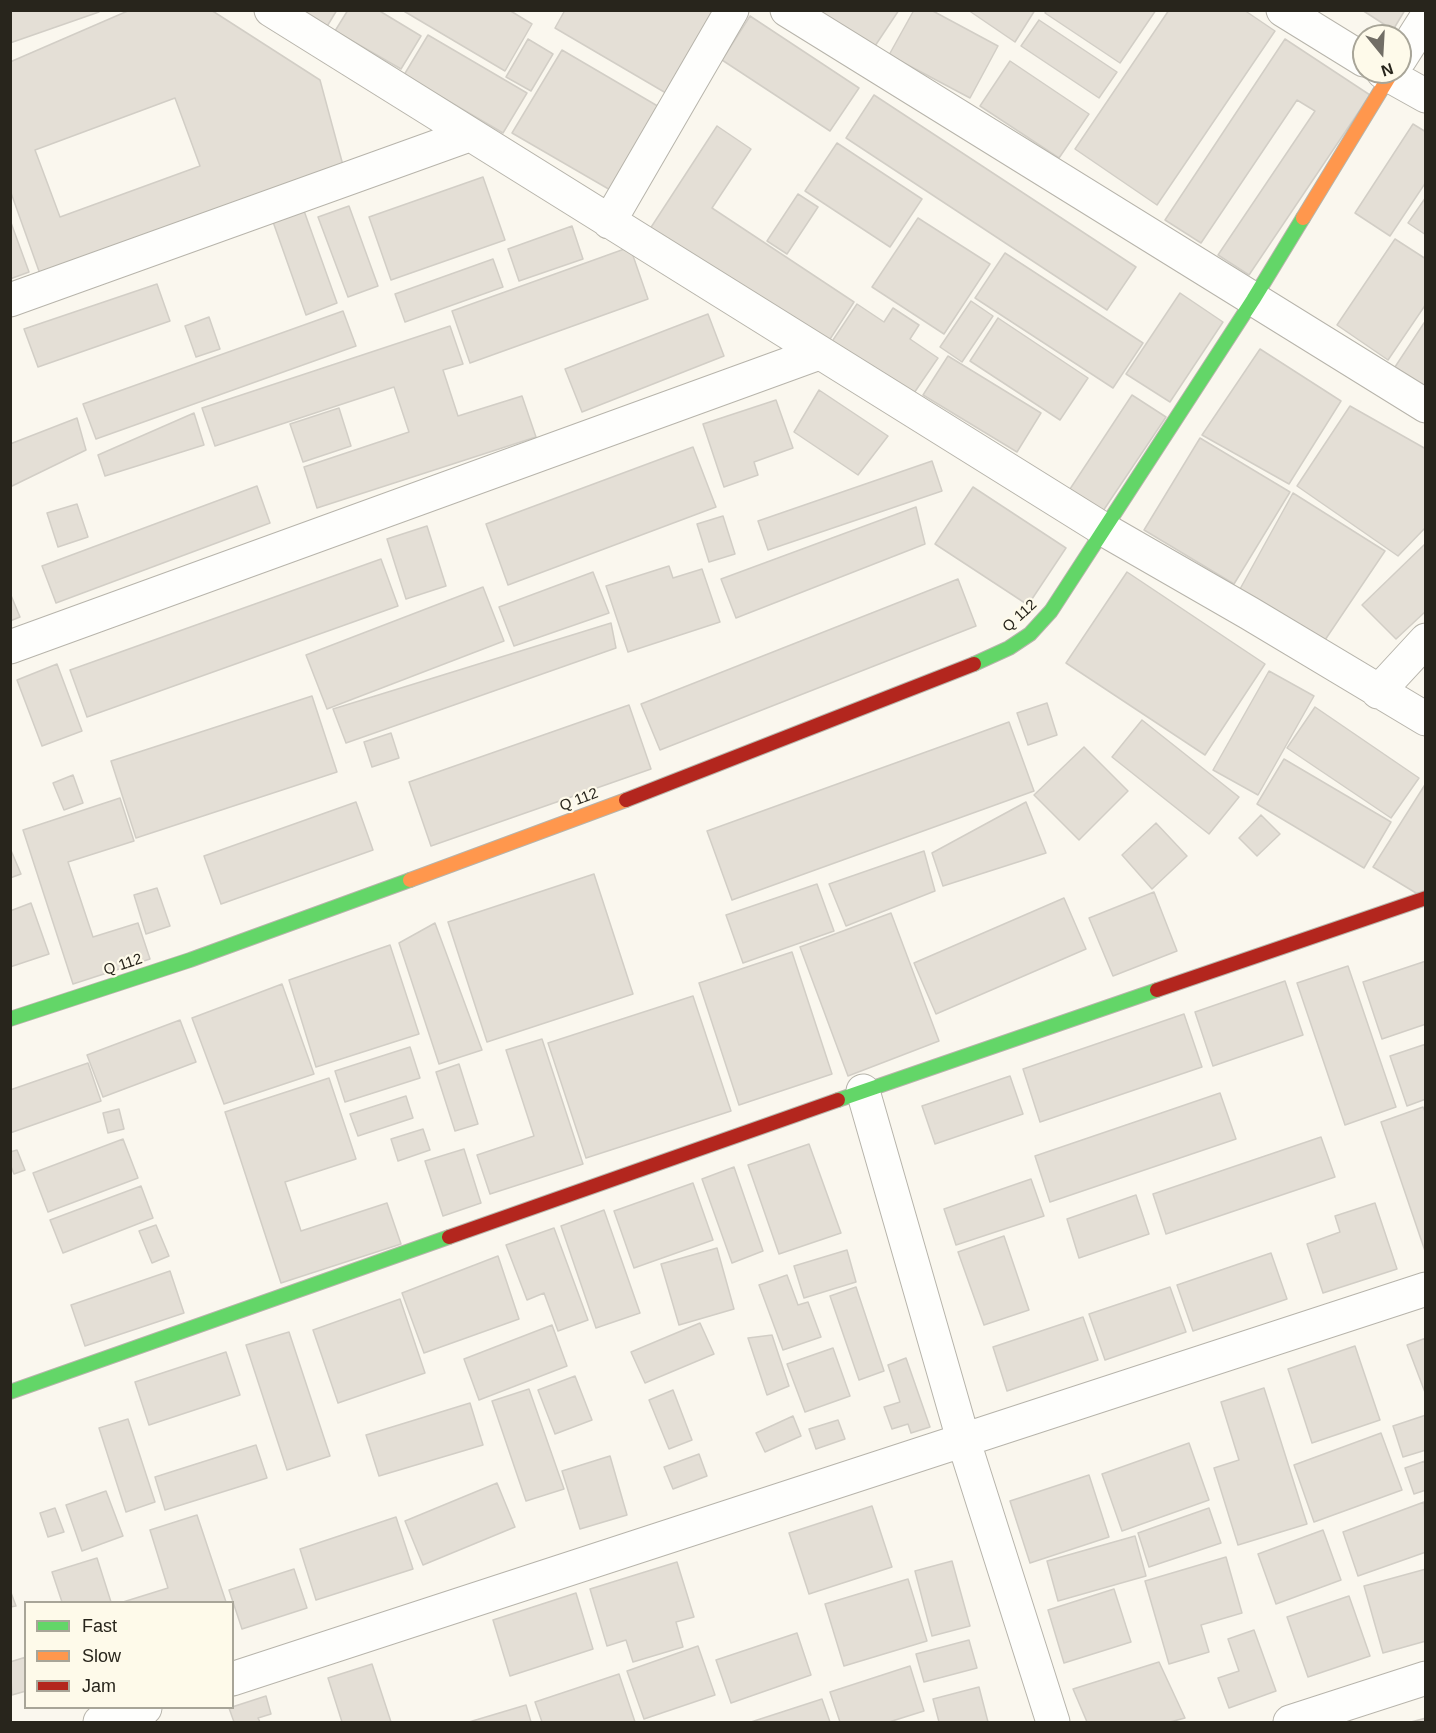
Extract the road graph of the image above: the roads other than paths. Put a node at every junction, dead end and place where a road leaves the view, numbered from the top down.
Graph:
1 (270, 10) edge
2 (732, 10) edge
3 (787, 10) edge
4 (1283, 10) edge
5 (1425, 18) edge
6 (1412, 35) edge
7 (1352, 49) edge
8 (1377, 84) edge
9 (1408, 84) edge
10 (1425, 96) edge
11 (469, 135) junction
12 (609, 222) junction
13 (10, 300) edge
14 (1253, 300) junction
15 (819, 353) junction
16 (1425, 406) edge
17 (1103, 529) junction
18 (1425, 640) edge
19 (10, 647) edge
20 (1378, 692) junction
21 (1425, 719) edge
22 (1425, 898) edge
23 (10, 1019) edge
24 (863, 1091) junction
25 (1425, 1289) edge
26 (10, 1392) edge
27 (963, 1439) junction
28 (234, 1678) edge
29 (1425, 1678) edge
30 (139, 1709) edge
31 (100, 1722) edge
32 (1053, 1722) edge
33 (1290, 1722) edge

1 - 11 street
2 - 12 street
3 - 14 street
4 - 7 street
5 - 6 street
8 - 14 street, Q 112
9 - 10 street
11 - 12 street
11 - 13 street
12 - 15 street
14 - 16 street
14 - 17 street, Q 112
15 - 17 street
15 - 19 street
17 - 20 street
17 - 23 street, Q 112
18 - 20 street
20 - 21 street
22 - 24 street
24 - 26 street
24 - 27 street
25 - 27 street
27 - 28 street
27 - 32 street
29 - 33 street
30 - 31 street

